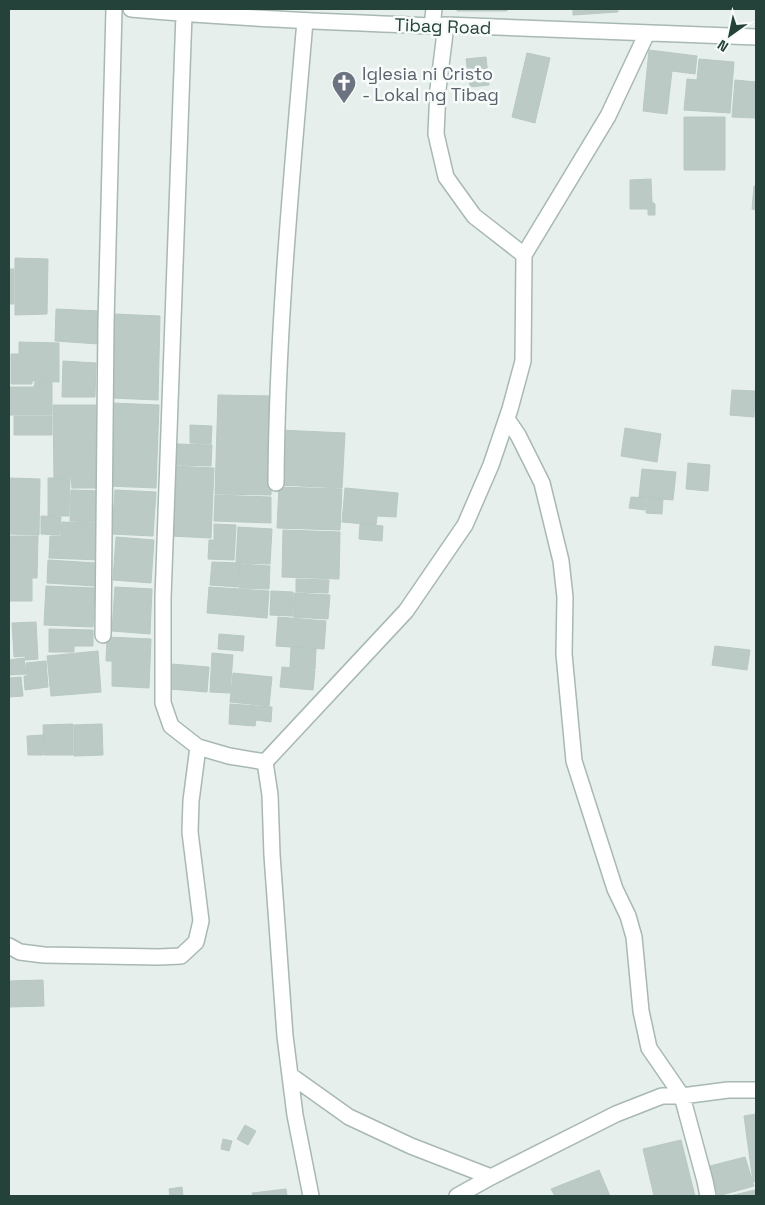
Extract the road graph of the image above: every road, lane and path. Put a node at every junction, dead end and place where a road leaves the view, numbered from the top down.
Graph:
1 (114, 9) edge
2 (130, 9) edge
3 (434, 9) edge
4 (184, 14) junction
5 (305, 21) junction
6 (439, 25) junction
7 (647, 33) junction
8 (756, 37) edge
9 (524, 255) junction
10 (506, 419) junction
11 (276, 483) dead end
12 (103, 635) dead end
13 (198, 747) junction
14 (265, 762) junction
15 (9, 946) edge
16 (290, 1075) junction
17 (756, 1090) edge
18 (682, 1096) junction
19 (491, 1177) junction
20 (311, 1196) edge
21 (457, 1196) edge
22 (708, 1196) edge

1 - 12 street
2 - 4 street, Tibag Road
3 - 6 street
4 - 5 street, Tibag Road
4 - 13 street
5 - 6 street, Tibag Road
5 - 11 street
6 - 7 street, Tibag Road
6 - 9 street
7 - 8 street, Tibag Road
7 - 9 street
9 - 10 street
10 - 14 street
10 - 18 street
13 - 14 street
13 - 15 street
14 - 16 street
16 - 19 street
16 - 20 street
17 - 18 street
18 - 19 street
18 - 22 street
19 - 21 street

